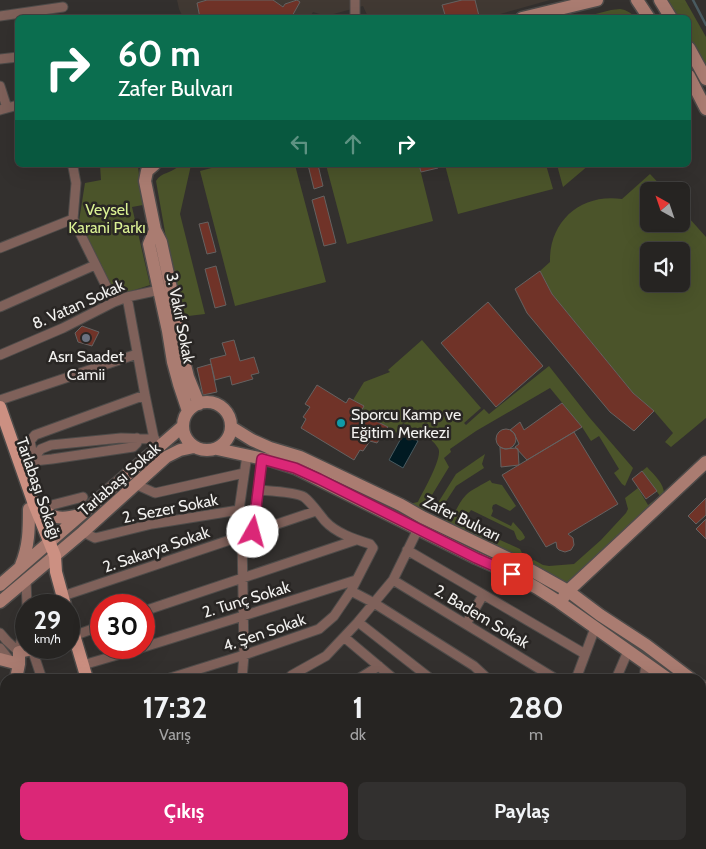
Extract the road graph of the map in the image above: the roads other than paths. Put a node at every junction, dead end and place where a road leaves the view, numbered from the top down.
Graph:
1 (355, 0) edge
2 (597, 0) edge
3 (638, 0) edge
4 (660, 0) edge
5 (63, 7) dead end
6 (31, 15) edge
7 (355, 15) edge
8 (540, 15) edge
9 (647, 15) edge
10 (669, 15) edge
11 (0, 16) edge
12 (15, 16) edge
13 (691, 52) edge
14 (15, 57) edge
15 (0, 59) edge
16 (706, 79) edge
17 (691, 80) edge
18 (0, 86) edge
19 (706, 108) edge
20 (4, 109) edge
21 (73, 167) edge
22 (141, 167) edge
23 (152, 167) edge
24 (145, 181) junction
25 (73, 219) junction
26 (0, 248) edge
27 (95, 265) junction
28 (165, 289) junction
29 (128, 297) junction
30 (114, 302) junction
31 (0, 307) edge
32 (137, 354) junction
33 (0, 355) edge
34 (144, 395) junction
35 (0, 406) edge
36 (194, 407) junction
37 (183, 426) junction
38 (231, 427) junction
39 (1, 430) edge
40 (137, 438) junction
41 (155, 443) junction
42 (194, 447) junction
43 (217, 449) junction
44 (247, 455) junction
45 (262, 459) junction
46 (34, 461) junction
47 (706, 462) edge
48 (244, 474) junction
49 (24, 476) junction
50 (135, 484) junction
51 (258, 490) junction
52 (84, 497) dead end
53 (34, 507) junction
54 (316, 511) junction
55 (82, 514) junction
56 (418, 529) junction
57 (83, 532) junction
58 (253, 532) junction
59 (242, 536) junction
60 (356, 540) junction
61 (46, 545) junction
62 (407, 550) junction
63 (52, 559) junction
64 (19, 569) junction
65 (242, 577) junction
66 (26, 580) junction
67 (356, 580) junction
68 (393, 580) junction
69 (0, 585) edge
70 (351, 591) junction
71 (568, 591) junction
72 (26, 594) edge
73 (62, 594) edge
74 (80, 594) edge
75 (483, 595) junction
76 (0, 602) edge
77 (560, 602) junction
78 (374, 603) junction
79 (155, 607) edge
80 (243, 616) junction
81 (358, 622) junction
82 (466, 624) junction
83 (595, 628) junction
84 (0, 633) edge
85 (344, 637) junction
86 (155, 643) edge
87 (0, 648) edge
88 (628, 651) junction
89 (585, 654) junction
90 (244, 655) junction
91 (80, 658) edge
92 (12, 659) edge
93 (37, 659) edge
94 (103, 659) edge
95 (646, 662) junction
96 (83, 665) junction
97 (379, 666) junction
98 (15, 674) edge
99 (41, 674) edge
100 (86, 674) edge
101 (183, 674) edge
102 (242, 674) edge
103 (294, 674) edge
104 (366, 674) edge
105 (388, 674) edge
106 (425, 674) edge
107 (483, 674) edge
108 (548, 674) edge
109 (578, 674) edge
110 (618, 674) edge
111 (645, 674) edge
112 (662, 674) edge
113 (684, 674) edge

1 - 7 street
2 - 8 main road
3 - 9 main road
4 - 10 main road
5 - 6 street
11 - 12 street
13 - 16 main road
14 - 15 street
17 - 19 main road
18 - 20 street
21 - 25 street
22 - 24 street
23 - 24 main road
24 - 28 main road, 3. Vakıf Sokak
25 - 26 street
25 - 27 street
27 - 30 street
27 - 31 street
28 - 29 street, 8. Vatan Sokak
28 - 36 main road, 3. Vakıf Sokak
29 - 30 street, 8. Vatan Sokak
29 - 32 street
30 - 33 street, 8. Vatan Sokak
32 - 34 street
32 - 35 street
34 - 41 street
34 - 46 street
35 - 39 main road, Tarlabaşı Sokağı
35 - 49 main road
36 - 37 main road
36 - 38 main road
37 - 41 main road
37 - 42 main road
38 - 43 main road
38 - 71 main road, Zafer Bulvarı
39 - 53 main road, Tarlabaşı Sokağı
40 - 41 street
40 - 46 street
40 - 46 street
41 - 55 main road
42 - 43 main road
42 - 50 main road, Tarlabaşı Sokak
43 - 44 main road, Zafer Bulvarı
44 - 45 main road, Zafer Bulvarı
44 - 48 street, 2. Sezer Sokak
45 - 51 street
45 - 56 main road, Zafer Bulvarı
46 - 49 street
47 - 71 main road
48 - 50 street
48 - 57 street, 2. Sezer Sokak
49 - 53 main road
50 - 57 main road, Tarlabaşı Sokak
51 - 54 street, 4. Şen Sokak
51 - 58 street
52 - 53 street
53 - 55 main road
53 - 61 main road
53 - 64 main road
54 - 58 street, 2. Sakarya Sokak
54 - 60 street, 4. Şen Sokak
55 - 61 main road
56 - 62 street
56 - 77 main road, Zafer Bulvarı
57 - 63 main road, Tarlabaşı Sokak
58 - 59 street, 2. Sakarya Sokak
59 - 65 street
59 - 74 street, 2. Sakarya Sokak
60 - 65 street
60 - 67 street, 4. Şen Sokak
61 - 63 main road
61 - 64 main road
62 - 68 street
62 - 75 street
63 - 66 main road, Tarlabaşı Sokak
63 - 73 main road
64 - 69 main road
65 - 79 street
65 - 80 street
66 - 72 street
66 - 76 main road, Tarlabaşı Sokak
67 - 70 street, 4. Şen Sokak
67 - 80 street, 2. Tunç Sokak
68 - 78 street
68 - 82 street, 2. Badem Sokak
70 - 78 street
70 - 90 street, 4. Şen Sokak
71 - 77 main road
71 - 113 main road, Zafer Bulvarı
75 - 82 street
75 - 89 street
77 - 83 main road, Zafer Bulvarı
78 - 81 street
78 - 107 street
80 - 86 street, 2. Tunç Sokak
80 - 90 street
81 - 85 street
81 - 106 street
82 - 108 street, 2. Badem Sokak
83 - 88 main road, Zafer Bulvarı
83 - 89 street
84 - 92 street
85 - 97 street
85 - 103 street
87 - 92 street
88 - 95 main road, Zafer Bulvarı
88 - 110 street
89 - 109 street
90 - 101 street, 4. Şen Sokak
90 - 102 street
91 - 96 main road
92 - 98 main road
93 - 99 street
94 - 96 street, 2. Tunç Sokak
95 - 111 street
95 - 112 main road, Zafer Bulvarı
96 - 100 main road
97 - 104 street
97 - 105 street

